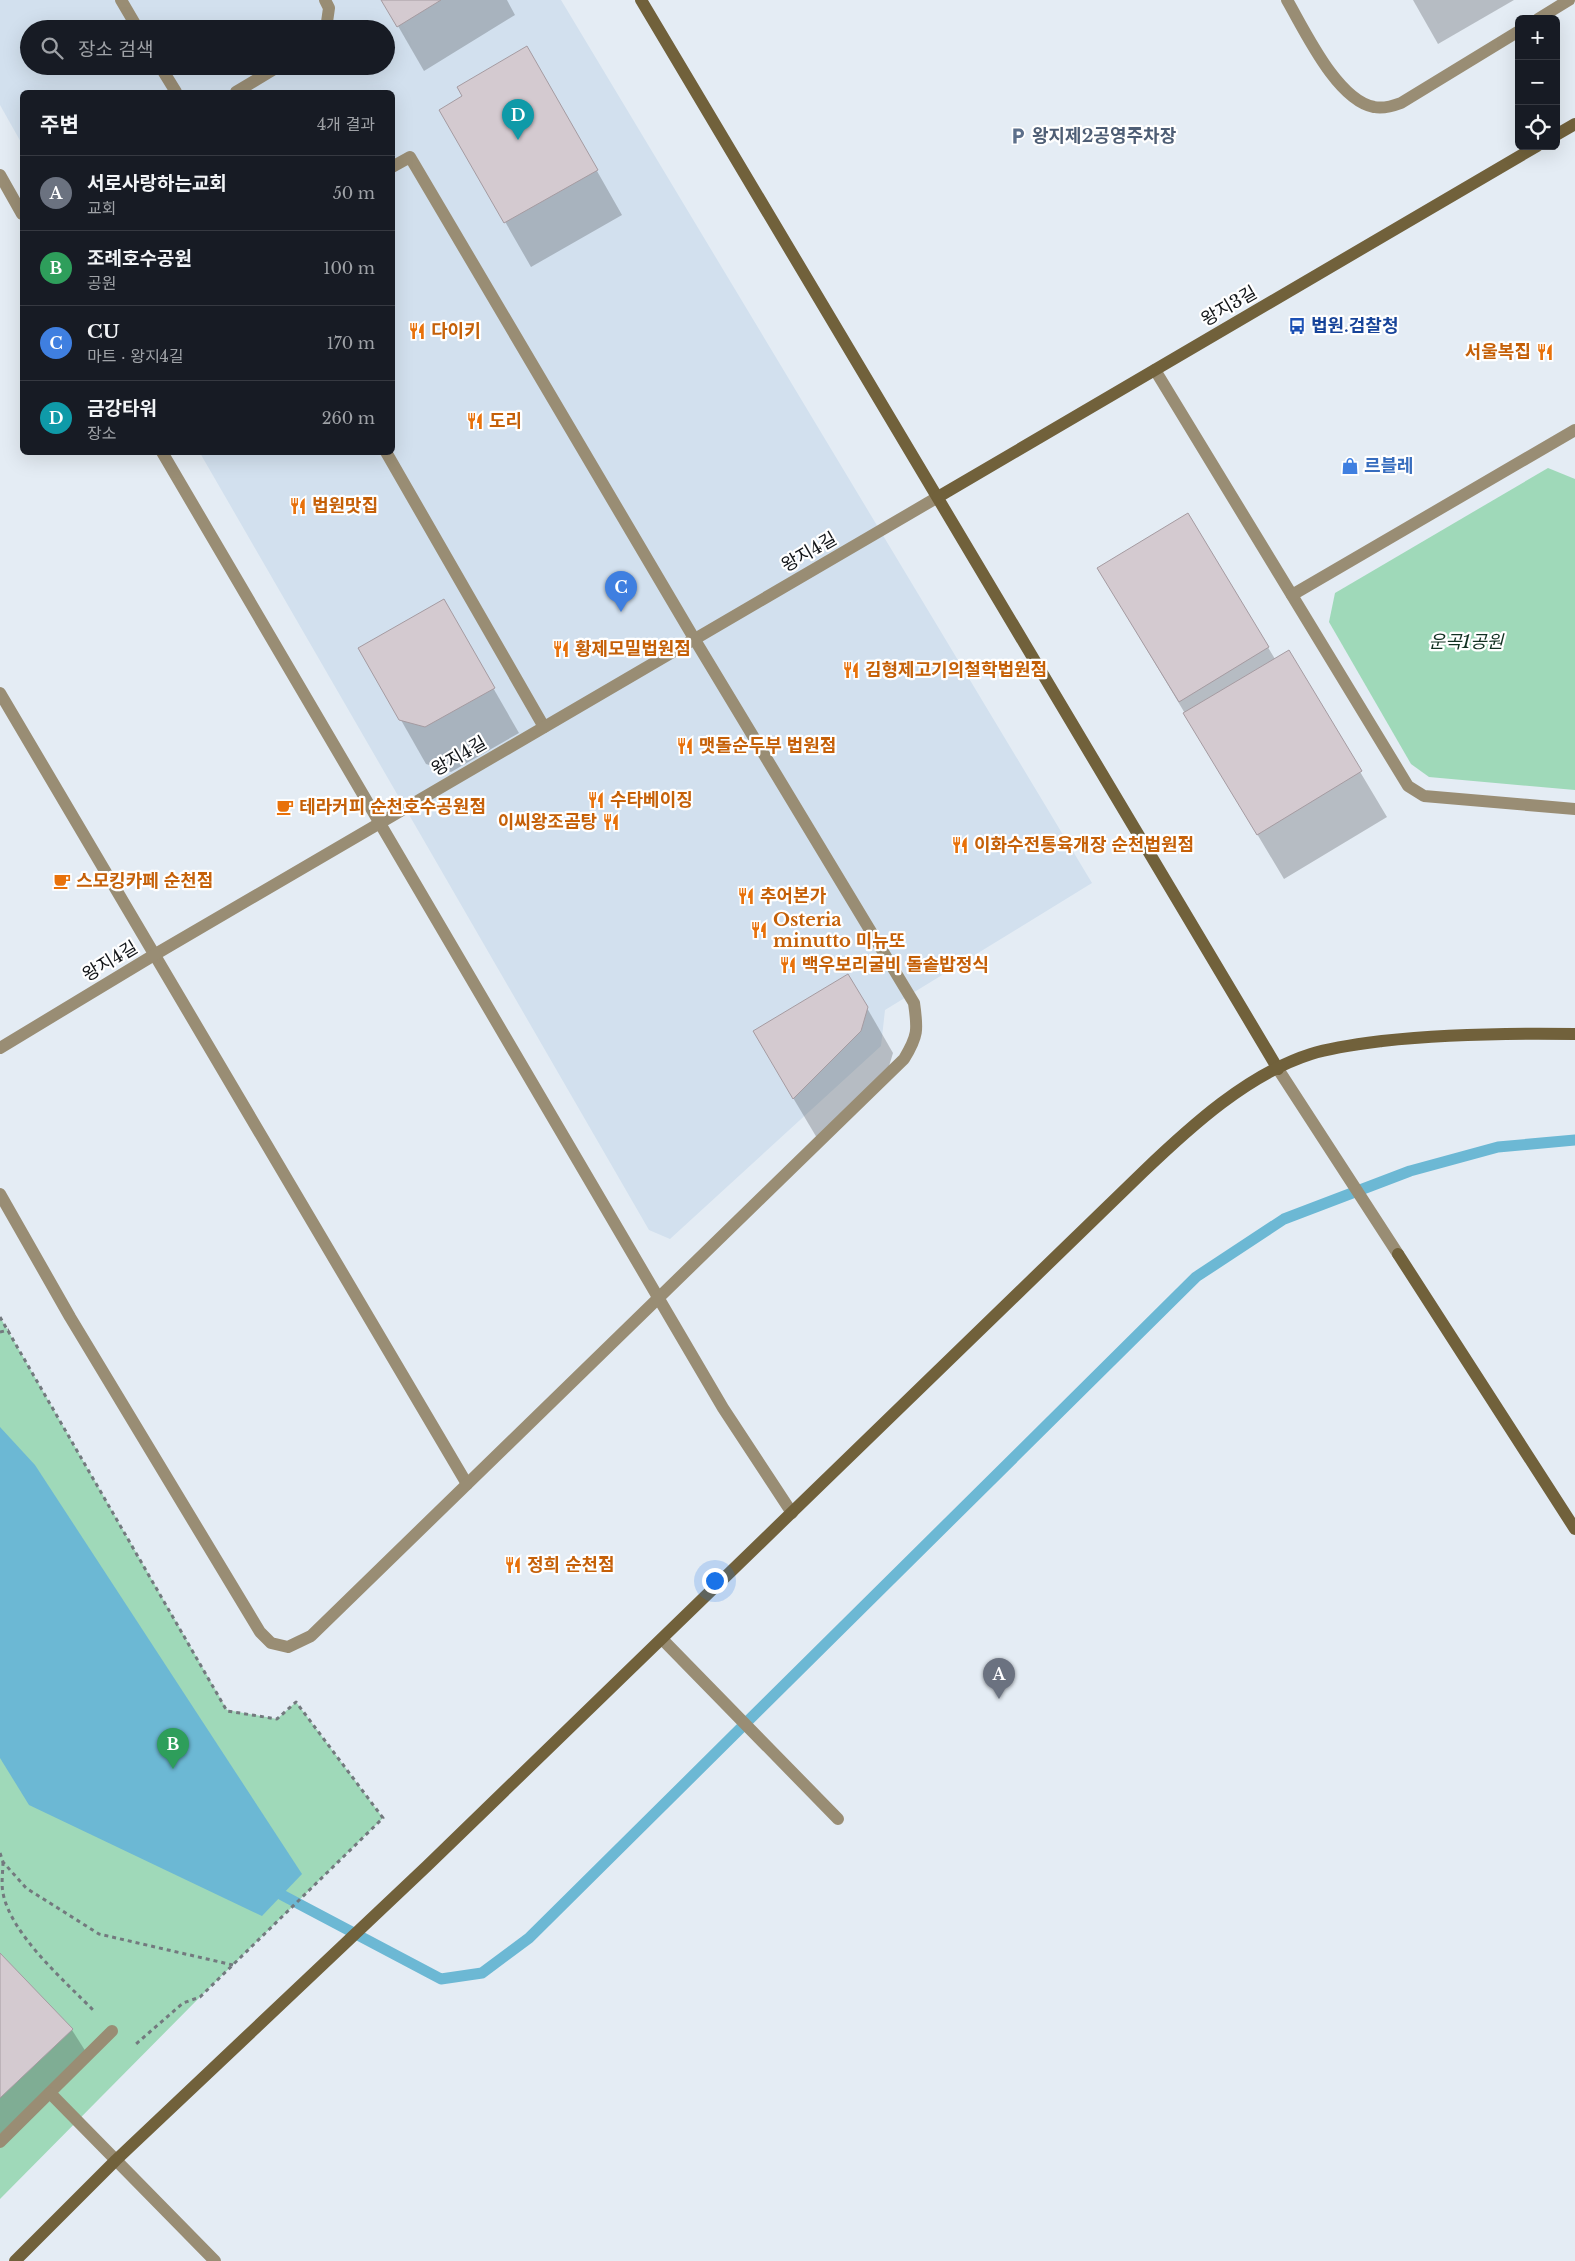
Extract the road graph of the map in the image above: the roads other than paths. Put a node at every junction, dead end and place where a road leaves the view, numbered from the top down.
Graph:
1 (121, 0) edge
2 (325, 0) edge
3 (642, 0) edge
4 (1287, 0) edge
5 (1569, 0) edge
6 (1545, 15) edge
7 (133, 20) edge
8 (327, 20) edge
9 (1515, 33) edge
10 (166, 75) edge
11 (264, 75) edge
12 (175, 90) edge
13 (239, 90) edge
14 (1575, 124) edge
15 (1560, 133) edge
16 (1531, 150) edge
17 (395, 166) edge
18 (0, 175) edge
19 (20, 210) edge
20 (1155, 370) junction
21 (1573, 435) edge
22 (164, 455) edge
23 (388, 455) edge
24 (938, 497) junction
25 (1292, 595) junction
26 (695, 640) junction
27 (0, 693) edge
28 (544, 727) junction
29 (1575, 809) edge
30 (380, 823) junction
31 (154, 956) junction
32 (1575, 1034) edge
33 (0, 1048) edge
34 (1278, 1068) junction
35 (0, 1194) edge
36 (659, 1298) junction
37 (467, 1484) junction
38 (792, 1513) junction
39 (1575, 1529) edge
40 (662, 1639) junction
41 (838, 1819) dead end
42 (112, 2031) road end
43 (50, 2093) junction
44 (0, 2142) edge
45 (116, 2160) junction
46 (15, 2261) edge
47 (215, 2261) edge

1 - 7 street
2 - 8 street
3 - 24 street
4 - 9 street
5 - 6 street
10 - 12 street
11 - 13 street
14 - 15 street
16 - 20 street, 왕지3길
17 - 26 street
18 - 19 street
20 - 24 street, 왕지3길
20 - 25 street
21 - 25 street
22 - 30 street
23 - 28 street
24 - 26 street, 왕지4길
24 - 34 street
25 - 29 street
26 - 28 street, 왕지4길
26 - 36 street
27 - 31 street
28 - 30 street, 왕지4길
30 - 31 street, 왕지4길
30 - 36 street
31 - 33 street, 왕지4길
31 - 37 street
32 - 34 street
34 - 38 street
34 - 39 street
35 - 37 street
36 - 37 street
36 - 38 street
38 - 40 street
40 - 41 street
40 - 45 street
42 - 43 street
43 - 44 street
43 - 45 street
45 - 46 street
45 - 47 street

